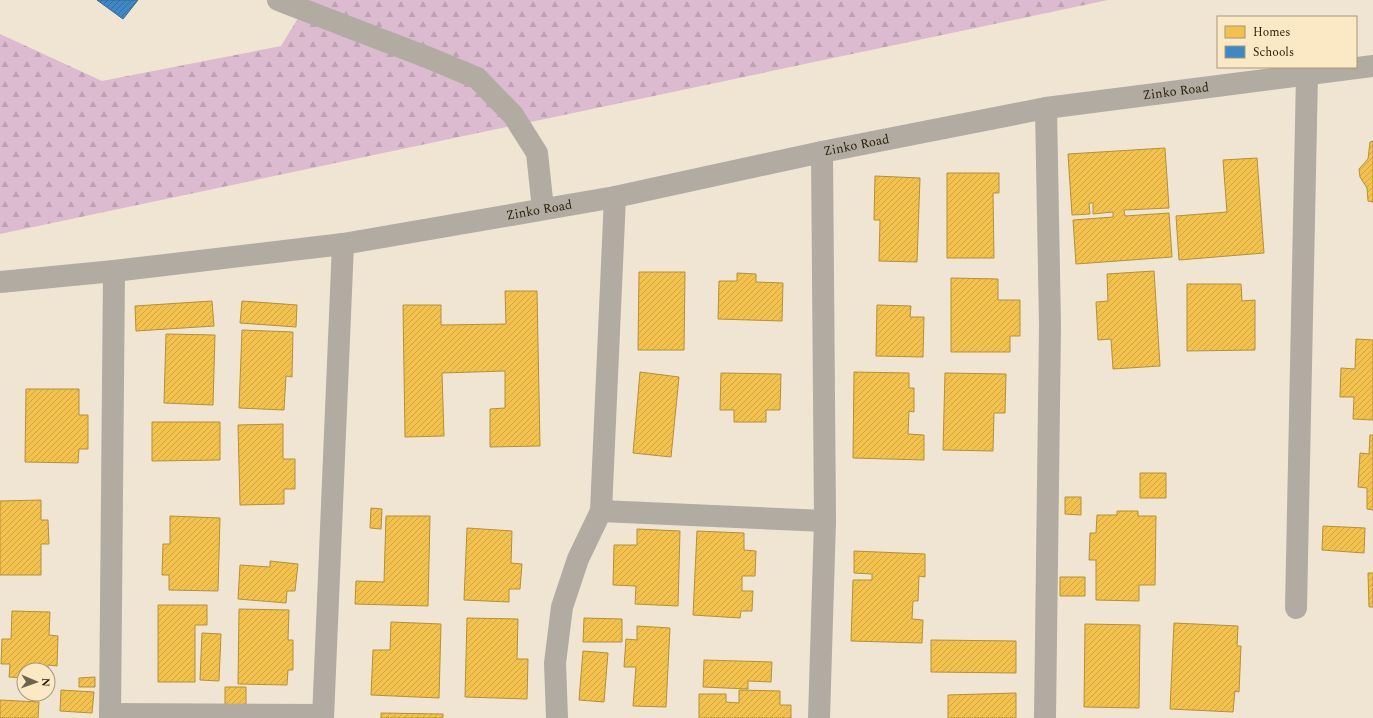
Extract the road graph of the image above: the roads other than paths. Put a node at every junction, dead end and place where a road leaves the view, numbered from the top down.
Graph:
1 (278, 0) edge
2 (1373, 66) edge
3 (1307, 75) junction
4 (1046, 108) junction
5 (822, 152) junction
6 (615, 197) junction
7 (543, 209) junction
8 (343, 244) junction
9 (114, 271) junction
10 (0, 282) edge
11 (601, 512) junction
12 (825, 521) junction
13 (1296, 608) dead end
14 (110, 716) edge
15 (323, 716) edge
16 (557, 718) edge
17 (819, 718) edge
18 (1045, 718) edge

1 - 7 street
2 - 3 street, Zinko Road
3 - 4 street, Zinko Road
3 - 13 street
4 - 5 street, Zinko Road
4 - 18 street
5 - 6 street, Zinko Road
5 - 12 street
6 - 7 street, Zinko Road
6 - 11 street
7 - 8 street, Zinko Road
8 - 9 street, Zinko Road
8 - 15 street
9 - 10 street, Zinko Road
9 - 14 street
11 - 12 street
11 - 16 street
12 - 17 street
14 - 15 street

